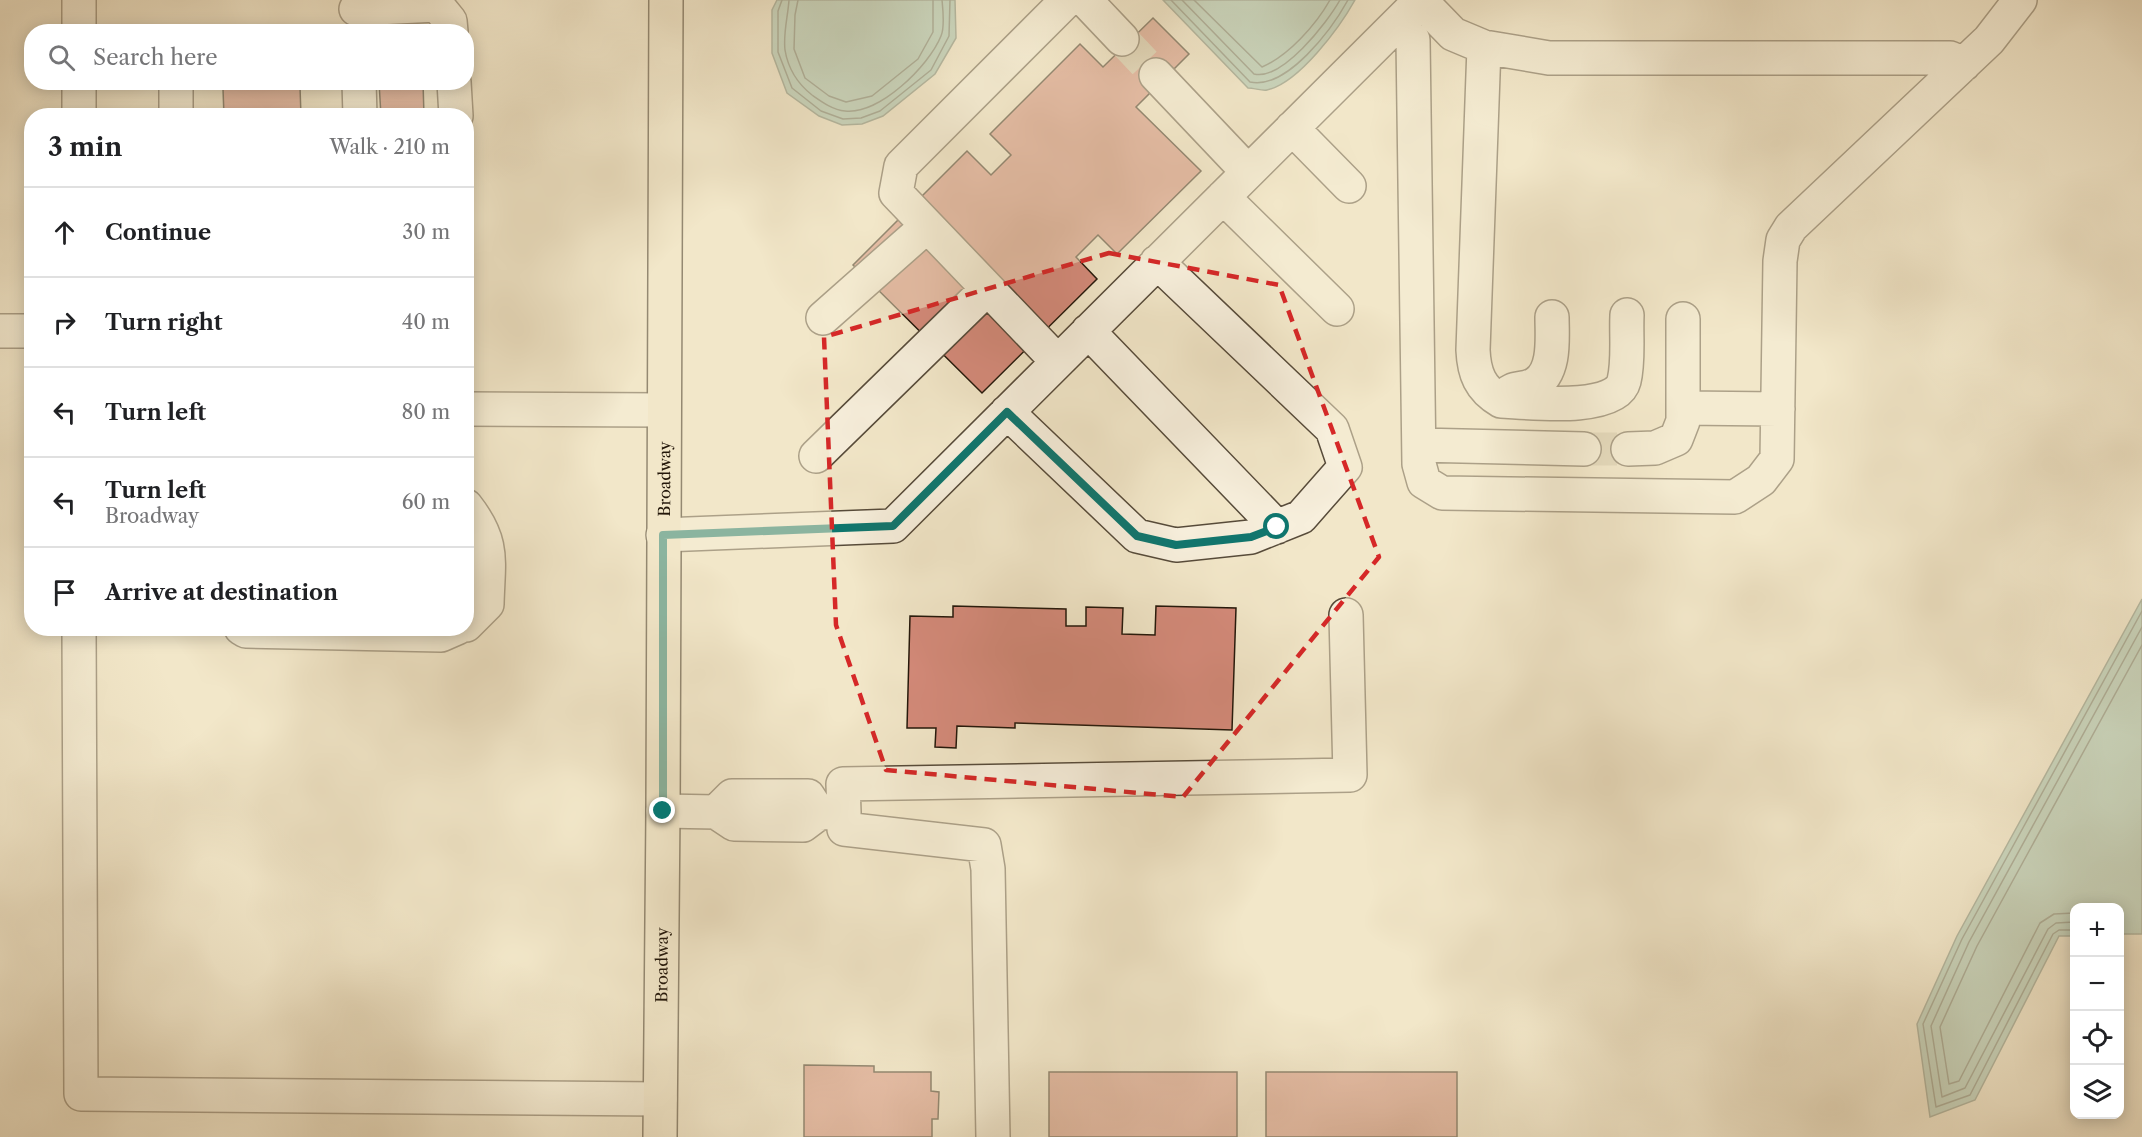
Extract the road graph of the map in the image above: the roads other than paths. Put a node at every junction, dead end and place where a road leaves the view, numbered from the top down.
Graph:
1 (79, 0) edge
2 (666, 0) edge
3 (1067, 0) edge
4 (1085, 0) edge
5 (1420, 0) edge
6 (2020, 0) edge
7 (356, 13) edge
8 (79, 24) edge
9 (450, 24) edge
10 (1397, 26) junction
11 (1122, 39) tunnel mouth
12 (1484, 47) junction
13 (1964, 64) junction
14 (1156, 75) tunnel mouth
15 (79, 90) edge
16 (176, 90) edge
17 (359, 90) edge
18 (454, 90) edge
19 (79, 108) edge
20 (176, 108) edge
21 (360, 108) edge
22 (456, 108) edge
23 (1292, 129) junction
24 (1248, 172) junction
25 (1349, 186) dead end
26 (1223, 197) junction
27 (927, 226) junction
28 (1158, 262) junction
29 (987, 289) junction
30 (1338, 309) dead end
31 (1627, 315) dead end
32 (1552, 317) dead end
33 (823, 318) dead end
34 (1683, 319) dead end
35 (0, 331) edge
36 (24, 331) edge
37 (1088, 331) junction
38 (1057, 361) junction
39 (1501, 401) junction
40 (1683, 408) junction
41 (474, 409) edge
42 (1778, 409) junction
43 (663, 410) junction
44 (1007, 412) junction
45 (1419, 445) junction
46 (1628, 449) tunnel mouth
47 (1584, 450) tunnel mouth
48 (816, 456) dead end
49 (474, 516) edge
50 (1277, 527) junction
51 (663, 535) junction
52 (1346, 615) dead end
53 (474, 616) edge
54 (79, 636) edge
55 (663, 811) junction
56 (832, 812) junction
57 (660, 1099) junction
58 (660, 1137) edge
59 (993, 1137) edge

1 - 8 lane
2 - 43 main road, Broadway
3 - 27 lane
4 - 11 lane
5 - 10 lane
5 - 12 lane
6 - 13 lane
7 - 9 lane
10 - 23 lane
10 - 45 lane
12 - 13 lane
12 - 39 lane
13 - 42 lane
14 - 24 lane
15 - 19 lane
16 - 20 lane
17 - 21 lane
18 - 22 lane
23 - 24 lane
23 - 25 lane
24 - 26 lane
26 - 28 lane
26 - 30 lane
27 - 29 lane
27 - 33 lane
28 - 37 lane
28 - 50 lane
29 - 38 lane
29 - 48 lane
31 - 39 lane
32 - 39 lane
34 - 40 lane
35 - 36 lane
37 - 38 lane
37 - 50 lane
38 - 44 lane
40 - 42 lane
40 - 46 lane
41 - 43 lane
42 - 45 lane
43 - 51 main road, Broadway
44 - 50 lane
44 - 51 lane
45 - 47 lane
49 - 53 lane
51 - 55 main road, Broadway
52 - 56 lane
54 - 57 lane
55 - 56 lane
55 - 57 main road, Broadway
56 - 59 lane
57 - 58 main road, Broadway

